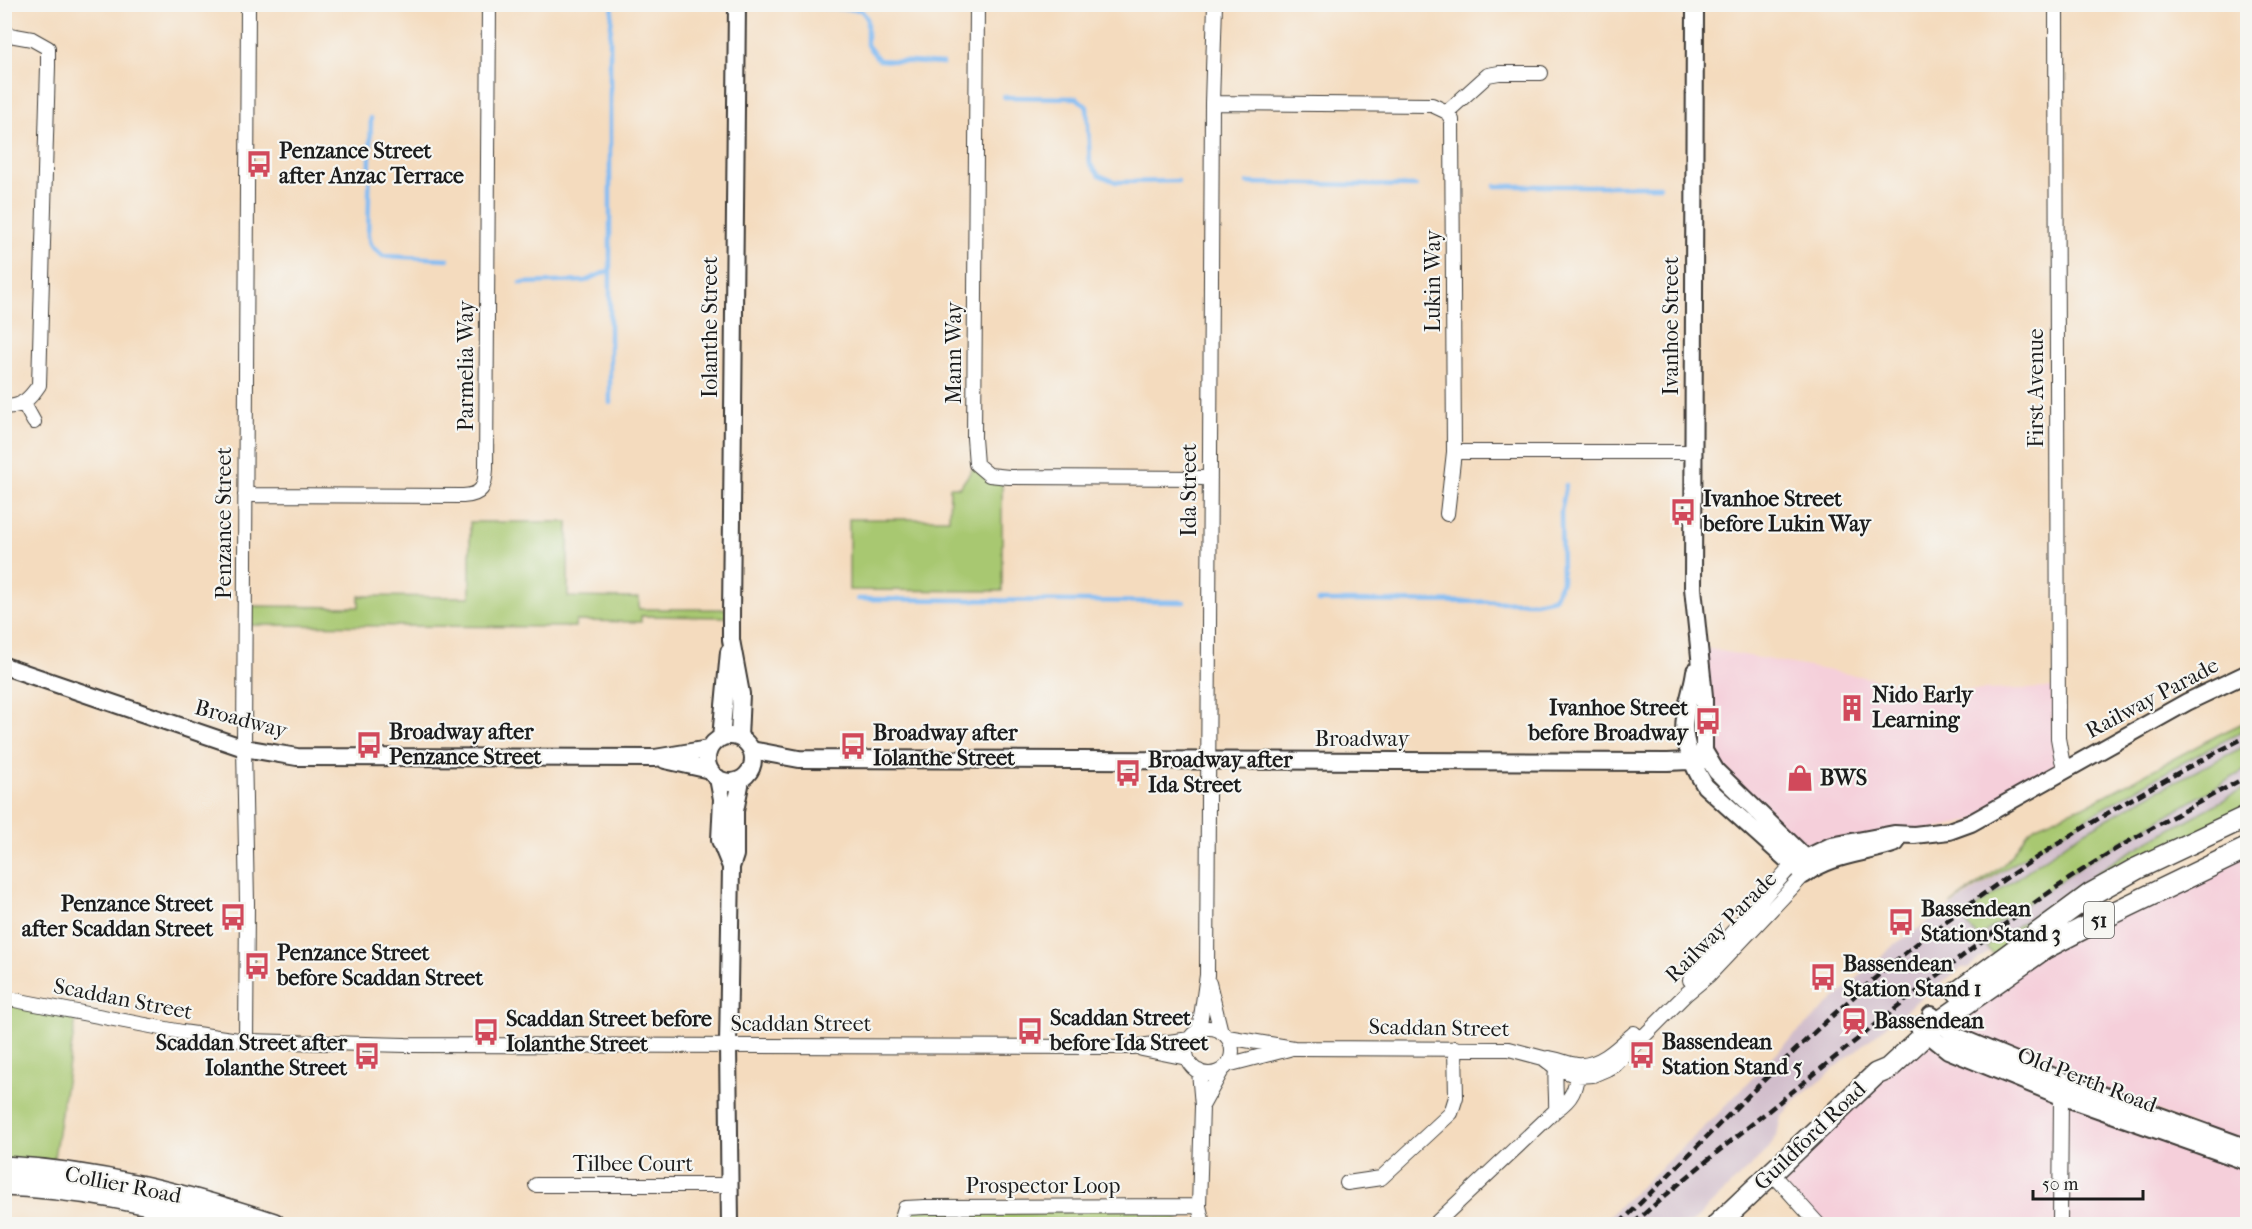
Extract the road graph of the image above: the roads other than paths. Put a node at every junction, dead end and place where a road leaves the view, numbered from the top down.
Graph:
1 (248, 4) edge
2 (489, 4) edge
3 (977, 4) edge
4 (1215, 4) edge
5 (1695, 4) edge
6 (2056, 4) edge
7 (735, 8) edge
8 (4, 34) edge
9 (1541, 73) dead end
10 (1212, 103) junction
11 (1448, 112) junction
12 (23, 402) junction
13 (4, 406) edge
14 (34, 422) dead end
15 (1454, 452) junction
16 (1693, 452) junction
17 (1210, 478) junction
18 (245, 495) junction
19 (1447, 514) dead end
20 (731, 640) junction
21 (4, 666) edge
22 (2247, 673) edge
23 (715, 744) junction
24 (745, 744) junction
25 (244, 748) junction
26 (655, 758) junction
27 (799, 759) junction
28 (1208, 761) junction
29 (1700, 761) junction
30 (2067, 769) junction
31 (714, 774) junction
32 (746, 774) junction
33 (2247, 816) edge
34 (2247, 848) edge
35 (1804, 866) junction
36 (731, 867) junction
37 (1207, 975) junction
38 (4, 998) edge
39 (1929, 1024) junction
40 (1224, 1034) junction
41 (1195, 1035) junction
42 (246, 1041) junction
43 (728, 1045) junction
44 (1133, 1047) junction
45 (1294, 1048) junction
46 (1455, 1048) junction
47 (1187, 1058) junction
48 (1557, 1063) junction
49 (1225, 1068) junction
50 (1199, 1071) junction
51 (1578, 1071) junction
52 (2063, 1089) junction
53 (1202, 1106) junction
54 (1556, 1110) junction
55 (2247, 1148) edge
56 (2247, 1162) edge
57 (4, 1167) edge
58 (1772, 1173) junction
59 (1347, 1183) dead end
60 (4, 1185) edge
61 (536, 1185) dead end
62 (730, 1185) junction
63 (1199, 1206) junction
64 (223, 1224) edge
65 (274, 1224) edge
66 (730, 1224) edge
67 (900, 1224) edge
68 (1203, 1224) edge
69 (1435, 1224) edge
70 (1719, 1224) edge
71 (1818, 1224) edge
72 (2060, 1224) edge

1 - 18 street, Penzance Street
2 - 18 street, Parmelia Way
3 - 17 street, Mann Way
4 - 10 street, Ida Street
5 - 16 street, Ivanhoe Street
6 - 30 street, First Avenue
7 - 20 street, Iolanthe Street
8 - 12 street
9 - 11 street
10 - 11 street
10 - 17 street, Ida Street
11 - 15 street, Lukin Way
12 - 13 street
12 - 14 street
15 - 16 street
15 - 19 street, Lukin Way
16 - 29 street, Ivanhoe Street
17 - 28 street, Ida Street
18 - 25 street, Penzance Street
20 - 23 street, Iolanthe Street
20 - 24 street, Iolanthe Street
21 - 25 street, Broadway
22 - 30 street, Railway Parade
23 - 24 street
23 - 26 street, Broadway
23 - 31 street
24 - 27 street, Broadway
24 - 32 street
25 - 26 street, Broadway
25 - 42 street, Penzance Street
26 - 31 street, Broadway
27 - 28 street, Broadway
27 - 32 street, Broadway
28 - 29 street, Broadway
28 - 37 street, Ida Street
29 - 35 street, Ivanhoe Street
30 - 35 street, Railway Parade
31 - 32 street
31 - 36 street
32 - 36 street
33 - 39 main road, Guildford Road / 51
34 - 39 main road, Guildford Road / 51
35 - 51 street, Railway Parade
36 - 43 street
37 - 40 street, Ida Street
37 - 41 street, Ida Street
38 - 42 street, Scaddan Street
39 - 52 street, Old Perth Road
39 - 58 main road, Guildford Road / 51
40 - 41 street
40 - 45 street, Scaddan Street
40 - 49 street
41 - 44 street, Scaddan Street
41 - 47 street
42 - 43 street, Scaddan Street
43 - 44 street, Scaddan Street
43 - 62 street
44 - 47 street, Scaddan Street
45 - 46 street, Scaddan Street
45 - 49 street, Scaddan Street
46 - 48 street, Scaddan Street
46 - 59 street
47 - 50 street
48 - 51 street, Scaddan Street
48 - 54 street
49 - 50 street
49 - 53 street
50 - 53 street
51 - 54 street
52 - 55 street, Old Perth Road
52 - 56 street, Old Perth Road
52 - 72 street
53 - 63 street
54 - 69 street
57 - 65 main road, Collier Road
58 - 70 main road, Guildford Road / 51
58 - 71 street
60 - 64 main road, Collier Road
61 - 62 street, Tilbee Court
62 - 66 street
63 - 67 street, Prospector Loop
63 - 68 street

